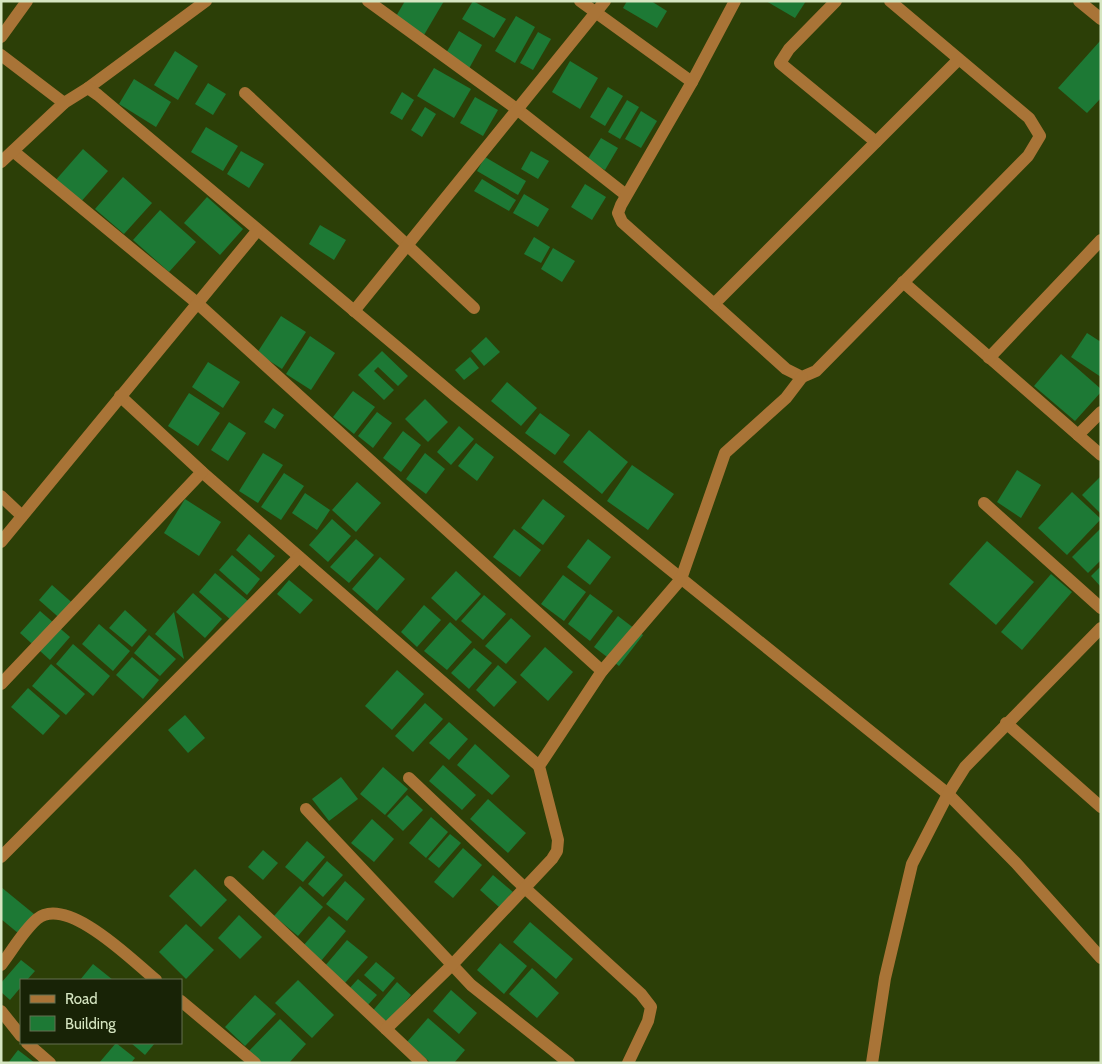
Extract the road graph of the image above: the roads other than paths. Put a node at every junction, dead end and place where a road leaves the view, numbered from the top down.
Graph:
1 (27, 1) edge
2 (206, 1) edge
3 (368, 1) edge
4 (580, 1) edge
5 (605, 1) edge
6 (735, 1) edge
7 (836, 1) edge
8 (890, 1) edge
9 (1079, 1) edge
10 (597, 13) junction
11 (1101, 19) edge
12 (1, 37) edge
13 (1, 55) edge
14 (959, 59) junction
15 (692, 82) junction
16 (88, 88) junction
17 (245, 93) dead end
18 (64, 103) junction
19 (518, 110) junction
20 (876, 142) junction
21 (13, 151) junction
22 (1, 162) edge
23 (626, 195) junction
24 (257, 231) junction
25 (1101, 240) edge
26 (407, 246) junction
27 (903, 282) junction
28 (197, 303) junction
29 (714, 304) junction
30 (474, 308) dead end
31 (354, 311) junction
32 (989, 358) junction
33 (802, 377) junction
34 (120, 396) junction
35 (1101, 412) edge
36 (1078, 435) junction
37 (1101, 454) edge
38 (202, 472) junction
39 (1, 496) edge
40 (984, 503) dead end
41 (22, 516) junction
42 (1, 542) edge
43 (299, 557) junction
44 (681, 579) junction
45 (1101, 608) edge
46 (1101, 628) edge
47 (602, 671) junction
48 (1, 684) edge
49 (1006, 723) junction
50 (539, 766) junction
51 (408, 778) dead end
52 (948, 794) junction
53 (1101, 807) edge
54 (306, 808) dead end
55 (1, 857) edge
56 (230, 882) dead end
57 (526, 889) junction
58 (1101, 958) edge
59 (1, 965) edge
60 (452, 966) junction
61 (155, 979) edge
62 (182, 1002) edge
63 (1, 1011) edge
64 (386, 1029) junction
65 (20, 1035) edge
66 (28, 1044) edge
67 (50, 1063) edge
68 (255, 1063) edge
69 (422, 1063) edge
70 (570, 1063) edge
71 (628, 1063) edge
72 (872, 1063) edge

1 - 12 street
2 - 16 street
3 - 19 street
4 - 10 street
5 - 10 street
6 - 15 street
7 - 20 street
8 - 14 street
9 - 11 street
10 - 15 street
10 - 19 street
13 - 18 street
14 - 20 street
14 - 27 street
15 - 23 street
16 - 18 street
16 - 24 street
17 - 26 street
18 - 21 street
19 - 23 street
19 - 26 street
20 - 29 street
21 - 22 street
21 - 28 street
23 - 29 street
24 - 28 street
24 - 31 street
25 - 32 street
26 - 30 street
26 - 31 street
27 - 32 street
27 - 33 street
28 - 34 street
28 - 47 street
29 - 33 street
31 - 44 street
32 - 36 street
33 - 44 street
34 - 38 street
34 - 41 street
35 - 36 street
36 - 37 street
38 - 43 street
38 - 48 street
39 - 41 street
40 - 45 street
41 - 42 street
43 - 50 street
43 - 55 street
44 - 47 street
44 - 52 street
46 - 49 street
47 - 50 street
49 - 52 street
49 - 53 street
50 - 57 street
51 - 57 street
52 - 58 street
52 - 72 street
54 - 60 street
56 - 64 street
57 - 60 street
57 - 71 street
59 - 61 street
60 - 64 street
60 - 70 street
62 - 68 street
63 - 65 street
64 - 69 street
66 - 67 street

